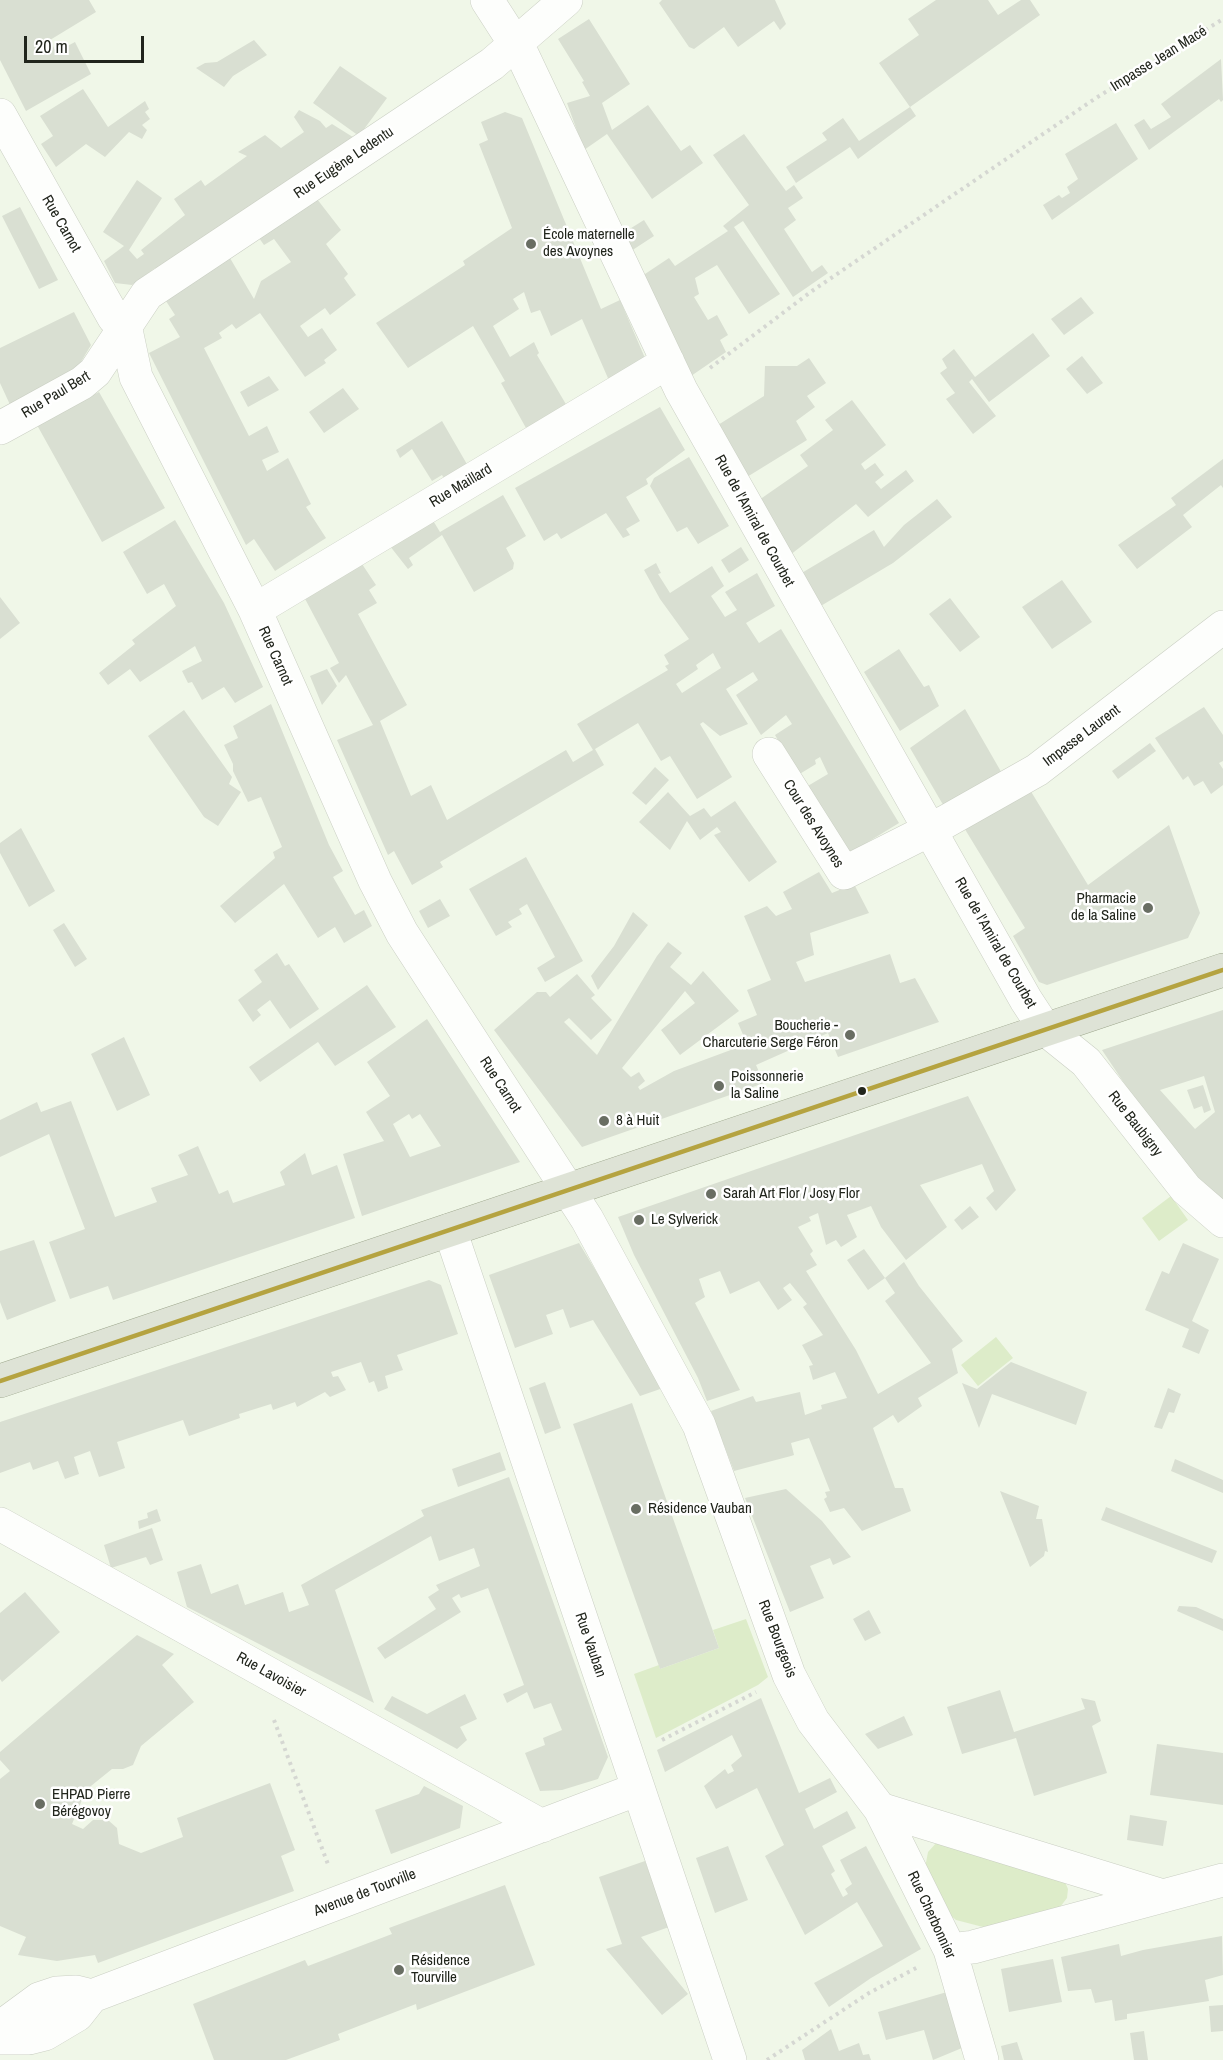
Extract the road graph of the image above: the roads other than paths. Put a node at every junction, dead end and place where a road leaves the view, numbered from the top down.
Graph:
1 (487, 0) edge
2 (566, 0) edge
3 (516, 42) junction
4 (0, 115) edge
5 (125, 325) junction
6 (674, 376) junction
7 (0, 428) edge
8 (255, 610) junction
9 (1223, 627) edge
10 (769, 754) dead end
11 (930, 828) junction
12 (1223, 970) edge
13 (1045, 1029) junction
14 (569, 1190) junction
15 (1223, 1221) edge
16 (450, 1230) junction
17 (1, 1378) edge
18 (0, 1524) edge
19 (638, 1789) junction
20 (880, 1809) junction
21 (542, 1826) junction
22 (1223, 1880) edge
23 (1163, 1896) junction
24 (950, 1950) junction
25 (92, 1996) junction
26 (0, 2032) edge
27 (0, 2038) edge
28 (730, 2060) edge
29 (982, 2060) edge

1 - 3 street, Rue de l'Amiral de Courbet
2 - 3 street, Rue Eugène Ledentu
3 - 5 street, Rue Eugène Ledentu
3 - 6 street, Rue de l'Amiral de Courbet
4 - 5 street, Rue Carnot
5 - 7 street, Rue Paul Bert
5 - 8 street, Rue Carnot
6 - 8 street, Rue Maillard
6 - 11 street, Rue de l'Amiral de Courbet
8 - 14 street, Rue Carnot
9 - 11 street, Impasse Laurent
10 - 11 street, Cour des Avoynes
11 - 13 street, Rue de l'Amiral de Courbet
12 - 13 main road
13 - 14 main road
13 - 15 street, Rue Baubigny
14 - 16 main road
14 - 20 street, Rue Bourgeois
16 - 17 main road
16 - 19 street, Rue Vauban
18 - 21 street, Rue Lavoisier
19 - 21 street, Avenue de Tourville
19 - 28 street, Rue Vauban
20 - 23 street
20 - 24 street, Rue Cherbonnier
21 - 25 street, Avenue de Tourville
22 - 23 street
23 - 24 street
24 - 29 street, Rue Cherbonnier
25 - 26 street, Avenue de Tourville
25 - 27 street, Avenue de Tourville

